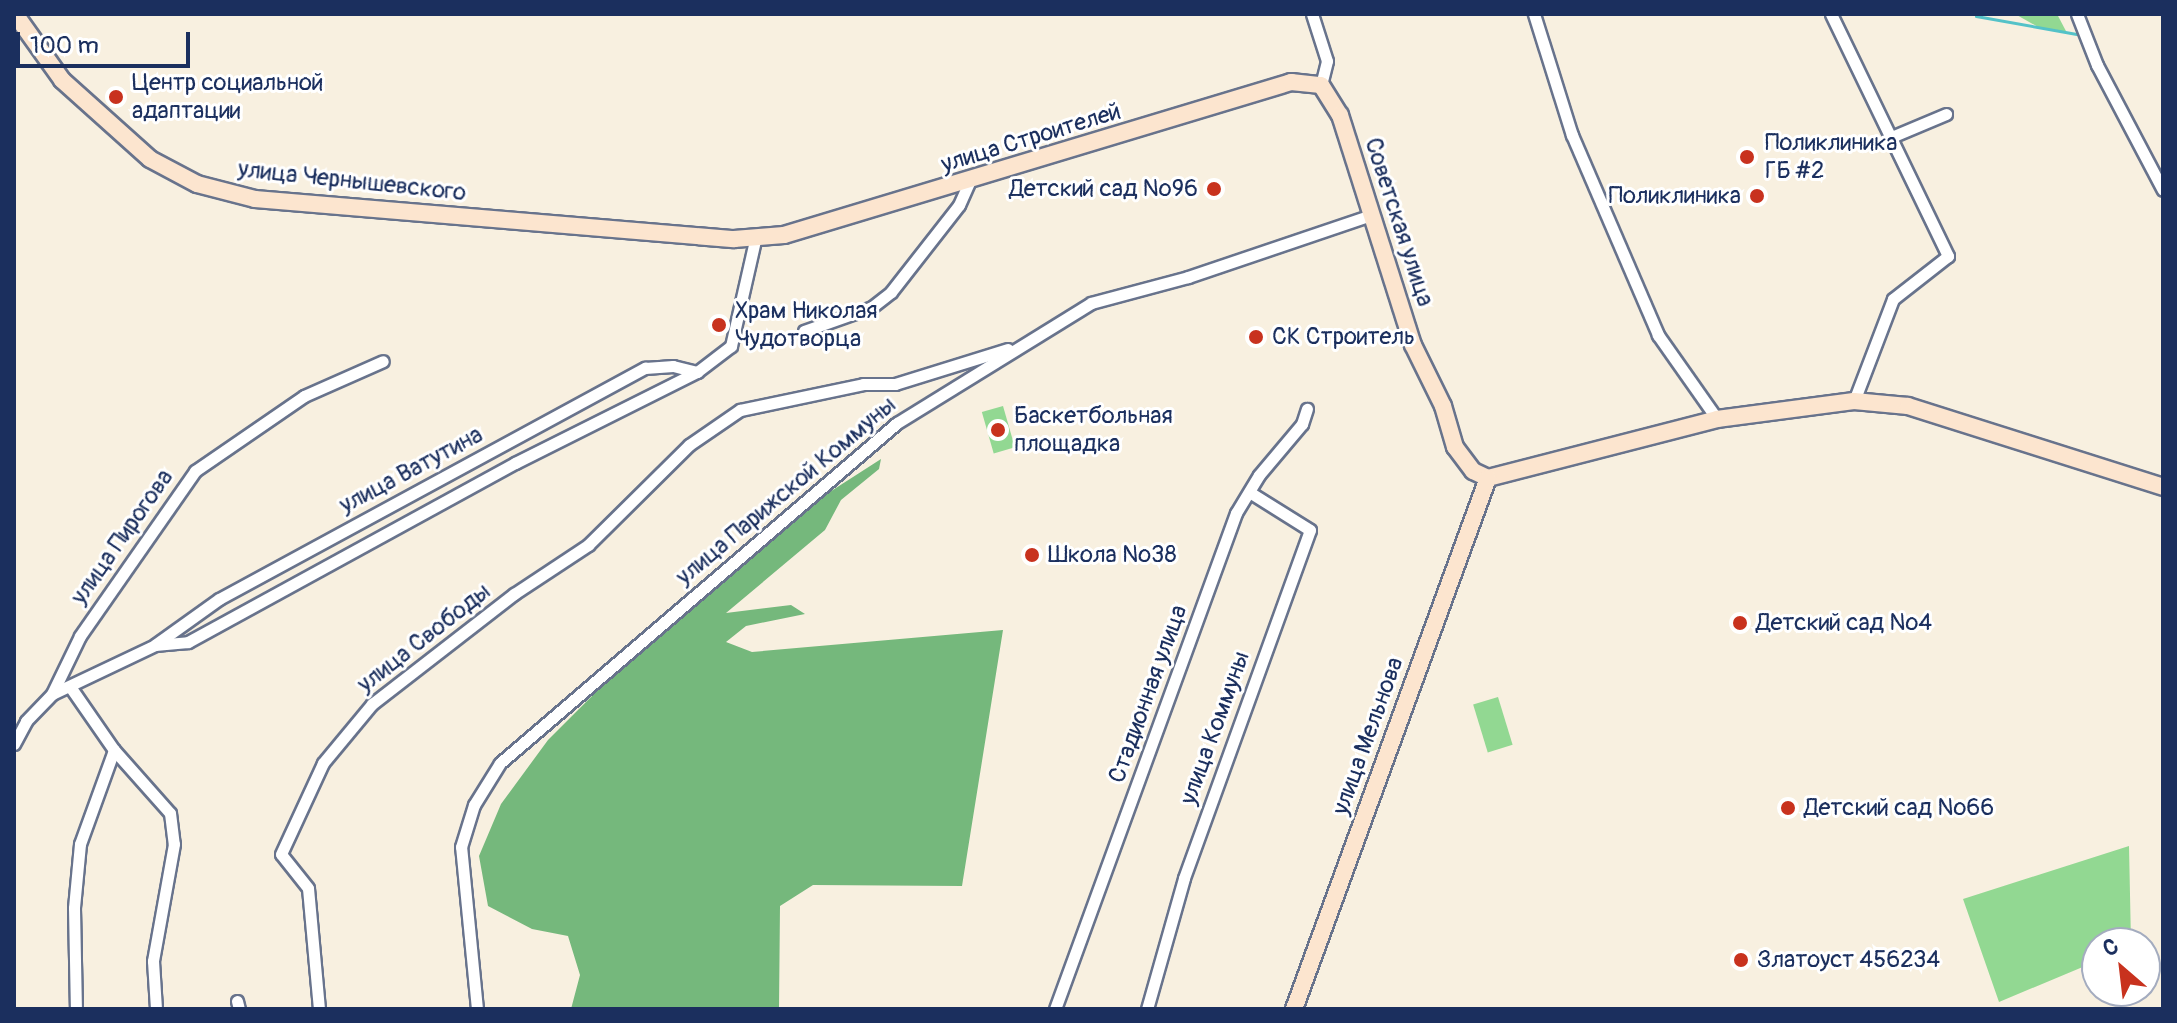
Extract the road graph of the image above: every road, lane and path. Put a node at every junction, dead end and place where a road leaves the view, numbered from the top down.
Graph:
1 (15, 14) edge
2 (1312, 14) edge
3 (1534, 14) edge
4 (1831, 14) edge
5 (2077, 14) edge
6 (1321, 85) junction
7 (1946, 114) dead end
8 (1889, 138) junction
9 (969, 183) junction
10 (2163, 190) edge
11 (1371, 215) junction
12 (755, 240) junction
13 (804, 331) dead end
14 (1037, 340) junction
15 (383, 361) dead end
16 (697, 372) junction
17 (1854, 401) junction
18 (1307, 409) dead end
19 (1717, 419) junction
20 (1488, 478) junction
21 (2163, 487) edge
22 (1251, 493) junction
23 (155, 645) junction
24 (71, 688) junction
25 (52, 694) junction
26 (14, 744) edge
27 (114, 750) junction
28 (76, 1009) edge
29 (156, 1009) edge
30 (319, 1009) edge
31 (477, 1009) edge
32 (1055, 1009) edge
33 (1147, 1009) edge
34 (1294, 1009) edge

1 - 12 main road, улица Чернышевского
2 - 6 street
3 - 19 street
4 - 8 street
5 - 10 street
6 - 9 main road, улица Строителей
6 - 11 main road, Советская улица
7 - 8 street
8 - 17 street
9 - 12 main road, улица Строителей
9 - 13 street
11 - 14 street, улица Парижской Коммуны
11 - 20 main road, Советская улица
12 - 16 street, улица Ватутина
14 - 30 street, улица Свободы
14 - 31 street, улица Парижской Коммуны
15 - 25 street, улица Пирогова
16 - 23 street, улица Ватутина
16 - 23 street, улица Ватутина
17 - 19 main road
17 - 21 main road
18 - 22 street, Стадионная улица
19 - 20 main road
20 - 34 main road, улица Мельнова
22 - 32 street, Стадионная улица
22 - 33 street, улица Коммуны
23 - 24 street, улица Ватутина
24 - 25 street, улица Ватутина
24 - 27 street
25 - 26 street, улица Ватутина
27 - 28 street
27 - 29 street

